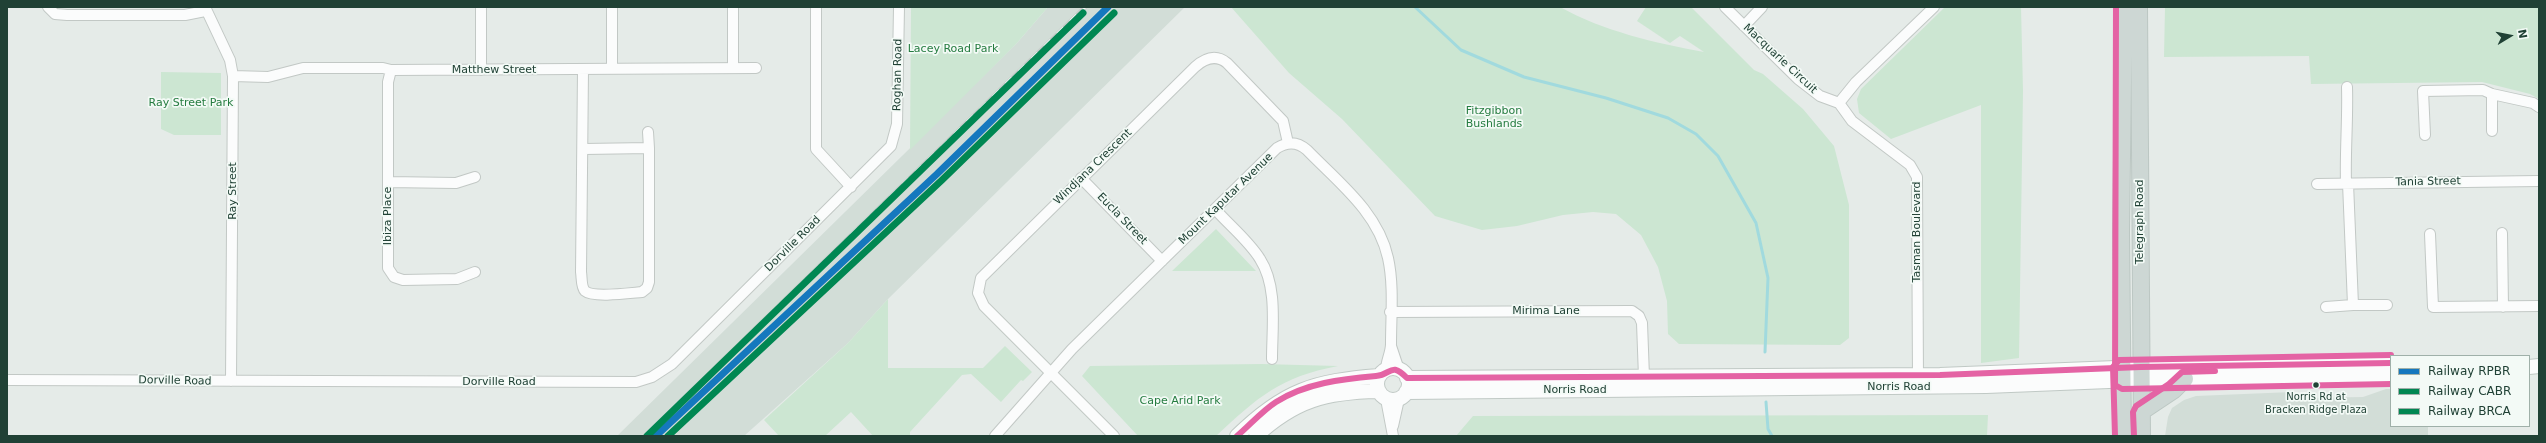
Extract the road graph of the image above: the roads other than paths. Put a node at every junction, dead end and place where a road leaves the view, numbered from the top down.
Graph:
1 (48, 7) edge
2 (482, 7) edge
3 (612, 7) edge
4 (733, 7) edge
5 (816, 7) edge
6 (898, 7) edge
7 (1725, 7) edge
8 (1762, 7) edge
9 (1934, 7) edge
10 (2124, 7) edge
11 (2139, 7) edge
12 (205, 9) edge
13 (1744, 26) junction
14 (733, 68) junction
15 (756, 68) dead end
16 (612, 69) junction
17 (391, 70) junction
18 (481, 70) junction
19 (583, 70) junction
20 (233, 76) junction
21 (2347, 87) dead end
22 (2492, 94) junction
23 (1839, 103) junction
24 (2539, 107) edge
25 (2492, 131) dead end
26 (648, 132) dead end
27 (2425, 135) dead end
28 (894, 142) joint
29 (1288, 143) junction
30 (649, 148) junction
31 (584, 149) junction
32 (475, 177) dead end
33 (1081, 178) junction
34 (2539, 181) edge
35 (388, 182) junction
36 (2347, 183) junction
37 (2318, 184) dead end
38 (851, 187) junction
39 (1215, 209) junction
40 (2502, 233) dead end
41 (2430, 234) dead end
42 (1162, 261) junction
43 (475, 272) dead end
44 (2353, 305) junction
45 (2387, 305) dead end
46 (2539, 306) edge
47 (2326, 307) dead end
48 (2503, 307) junction
49 (1390, 312) junction
50 (1272, 359) dead end
51 (2390, 363) edge
52 (1051, 372) junction
53 (2141, 373) junction
54 (1393, 374) junction
55 (2122, 374) junction
56 (2390, 376) edge
57 (1644, 377) junction
58 (2185, 379) junction
59 (7, 380) edge
60 (1918, 381) junction
61 (231, 382) junction
62 (1392, 395) junction
63 (2141, 412) junction
64 (1393, 431) edge
65 (995, 436) edge
66 (1114, 436) edge
67 (1237, 436) edge
68 (1256, 436) edge
69 (2123, 436) edge
70 (2142, 436) edge

1 - 12 street
2 - 18 street
3 - 16 street
4 - 14 street
5 - 38 street
6 - 28 street, Roghan Road
7 - 13 street, Macquarie Circuit
8 - 13 street
9 - 23 street
10 - 55 main road, Telegraph Road
11 - 53 main road, Telegraph Road
12 - 20 street, Ray Street
13 - 23 street, Macquarie Circuit
14 - 15 street, Matthew Street
14 - 16 street, Matthew Street
16 - 19 street, Matthew Street
17 - 18 street, Matthew Street
17 - 20 street, Matthew Street
17 - 35 street, Ibiza Place
18 - 19 street, Matthew Street
19 - 31 street
20 - 61 street, Ray Street
21 - 36 street
22 - 24 street
22 - 25 street
22 - 27 street
23 - 60 street, Tasman Boulevard
26 - 30 street
28 - 38 street, Dorville Road
29 - 33 street, Windjana Crescent
29 - 39 street, Mount Kaputar Avenue
29 - 49 street
30 - 31 street
30 - 31 street
32 - 35 street
33 - 42 street, Eucla Street
33 - 52 street, Windjana Crescent
34 - 36 street, Tania Street
35 - 43 street, Ibiza Place
36 - 37 street, Tania Street
36 - 44 street
38 - 61 street, Dorville Road
39 - 42 street, Mount Kaputar Avenue
39 - 50 street
40 - 48 street
41 - 48 street
42 - 52 street, Mount Kaputar Avenue
44 - 45 street
44 - 47 street
46 - 48 street
49 - 54 street
49 - 57 street, Mirima Lane
51 - 53 main road, Norris Road
52 - 65 street, Mount Kaputar Avenue
52 - 66 street, Windjana Crescent
53 - 55 main road, Norris Road
53 - 58 main road, Norris Road
53 - 63 main road, Telegraph Road
54 - 57 main road, Norris Road
54 - 62 main road
54 - 62 main road
54 - 67 main road, Norris Road
55 - 60 main road, Norris Road
55 - 69 main road, Telegraph Road
56 - 58 main road, Norris Road
57 - 60 main road, Norris Road
58 - 63 main road
59 - 61 street, Dorville Road
60 - 62 main road, Norris Road
62 - 64 street
62 - 68 main road, Norris Road
63 - 70 main road, Telegraph Road

